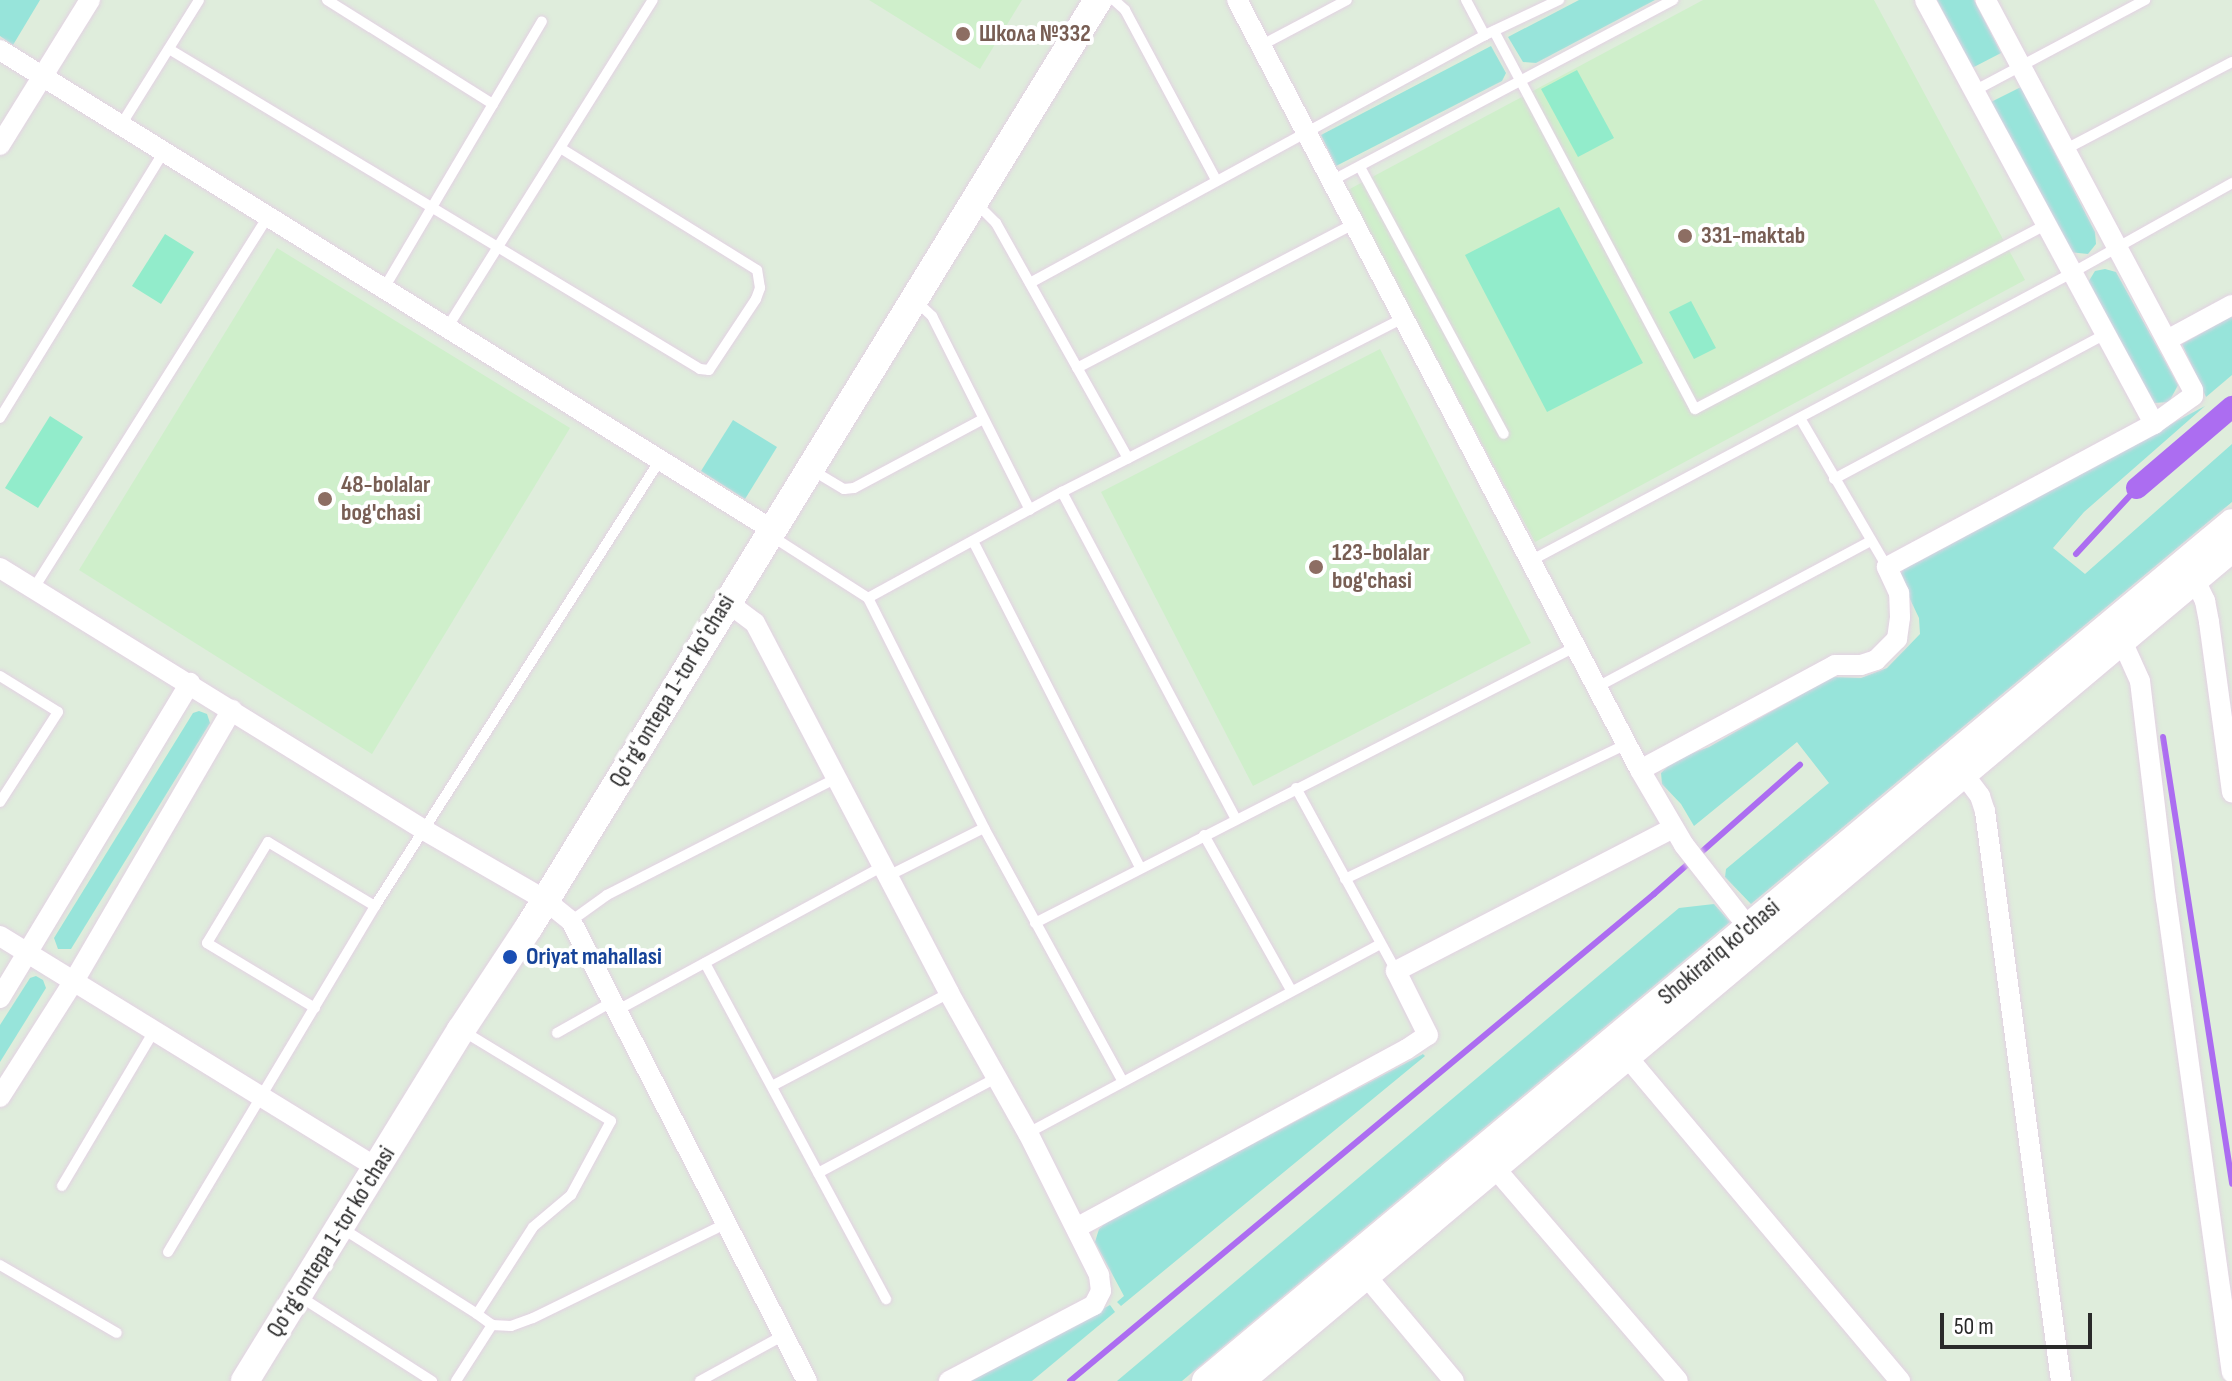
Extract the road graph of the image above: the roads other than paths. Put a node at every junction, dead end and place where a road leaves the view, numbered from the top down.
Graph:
1 (90, 0) edge
2 (199, 0) edge
3 (327, 0) edge
4 (653, 0) edge
5 (1098, 0) edge
6 (1114, 0) edge
7 (1237, 0) edge
8 (1347, 0) edge
9 (1466, 0) edge
10 (1559, 0) edge
11 (1673, 0) edge
12 (1925, 0) edge
13 (1986, 0) edge
14 (2145, 0) edge
15 (542, 21) dead end
16 (1490, 33) junction
17 (1262, 45) junction
18 (169, 49) junction
19 (0, 50) edge
20 (2232, 62) edge
21 (2021, 66) junction
22 (42, 76) junction
23 (1520, 80) junction
24 (1974, 91) junction
25 (493, 104) junction
26 (121, 125) junction
27 (1307, 131) junction
28 (0, 145) edge
29 (562, 149) junction
30 (2066, 149) junction
31 (164, 151) junction
32 (1360, 167) junction
33 (1216, 180) junction
34 (1333, 180) junction
35 (2232, 183) edge
36 (974, 201) junction
37 (432, 207) junction
38 (268, 217) junction
39 (1355, 223) junction
40 (2044, 226) junction
41 (498, 247) junction
42 (2117, 247) junction
43 (2070, 274) junction
44 (1030, 283) junction
45 (383, 290) junction
46 (913, 299) junction
47 (2232, 305) edge
48 (1404, 318) junction
49 (447, 328) junction
50 (2104, 335) junction
51 (2167, 340) junction
52 (1077, 368) junction
53 (0, 418) edge
54 (1800, 418) junction
55 (983, 419) junction
56 (2154, 424) junction
57 (1504, 434) dead end
58 (1128, 458) junction
59 (660, 460) junction
60 (809, 468) junction
61 (1834, 479) junction
62 (1062, 492) junction
63 (1030, 510) junction
64 (2232, 523) edge
65 (770, 532) junction
66 (973, 541) junction
67 (1870, 541) junction
68 (2232, 548) edge
69 (1532, 560) junction
70 (1887, 567) junction
71 (0, 568) edge
72 (2190, 570) junction
73 (34, 588) junction
74 (868, 598) junction
75 (727, 602) junction
76 (2122, 641) junction
77 (1577, 646) junction
78 (0, 676) edge
79 (190, 683) junction
80 (1599, 686) junction
81 (232, 710) junction
82 (1627, 744) junction
83 (1957, 766) junction
84 (1640, 770) junction
85 (837, 778) junction
86 (1296, 788) junction
87 (2232, 792) edge
88 (0, 802) edge
89 (1236, 819) junction
90 (984, 828) junction
91 (424, 830) junction
92 (1204, 835) junction
93 (1678, 836) junction
94 (1140, 867) junction
95 (885, 871) junction
96 (1345, 879) junction
97 (545, 900) junction
98 (375, 906) junction
99 (571, 921) junction
100 (1035, 923) junction
101 (1748, 927) junction
102 (0, 936) edge
103 (1380, 944) junction
104 (28, 953) junction
105 (705, 963) junction
106 (1396, 971) junction
107 (74, 981) junction
108 (1291, 990) junction
109 (949, 993) junction
110 (0, 998) edge
111 (612, 1007) junction
112 (315, 1008) junction
113 (461, 1030) junction
114 (154, 1031) junction
115 (557, 1033) dead end
116 (1620, 1048) junction
117 (996, 1078) junction
118 (1122, 1080) junction
119 (772, 1086) junction
120 (263, 1096) junction
121 (0, 1097) edge
122 (1028, 1133) junction
123 (1488, 1159) junction
124 (376, 1167) junction
125 (818, 1173) junction
126 (62, 1186) dead end
127 (725, 1224) junction
128 (339, 1227) junction
129 (1076, 1228) junction
130 (168, 1252) dead end
131 (0, 1265) edge
132 (1359, 1267) junction
133 (297, 1295) junction
134 (886, 1299) dead end
135 (477, 1314) junction
136 (492, 1325) junction
137 (117, 1333) dead end
138 (784, 1335) junction
139 (2232, 1372) edge
140 (1226, 1377) edge
141 (245, 1381) edge
142 (432, 1381) edge
143 (456, 1381) edge
144 (700, 1381) edge
145 (807, 1381) edge
146 (949, 1381) edge
147 (1454, 1381) edge
148 (1678, 1381) edge
149 (1900, 1381) edge
150 (2061, 1381) edge

1 - 22 street
2 - 18 lane
3 - 25 lane
4 - 29 lane
5 - 36 main road, Qoʻrgʻontepa 1-tor koʻchasi
6 - 33 lane
7 - 17 street
8 - 17 lane
9 - 16 lane
10 - 16 lane
11 - 23 lane
12 - 24 street
13 - 21 street
14 - 21 lane
15 - 25 lane
16 - 23 lane
16 - 27 lane
17 - 27 street
18 - 26 lane
18 - 37 lane
19 - 22 street
20 - 30 lane
21 - 24 lane
21 - 30 street
22 - 26 street
22 - 28 street
23 - 32 lane
23 - 40 lane
24 - 40 street
25 - 37 lane
26 - 31 street
27 - 33 lane
27 - 34 street
29 - 41 lane
29 - 41 lane
30 - 42 street
31 - 38 street
31 - 53 lane
32 - 34 lane
32 - 57 lane
33 - 44 lane
34 - 39 street
35 - 42 lane
36 - 44 lane
36 - 46 main road, Qoʻrgʻontepa 1-tor koʻchasi
37 - 41 lane
37 - 45 lane
38 - 45 street
38 - 73 lane
39 - 48 street
39 - 52 lane
40 - 43 street
41 - 49 lane
42 - 43 lane
42 - 51 street
43 - 50 street
43 - 54 lane
44 - 52 lane
45 - 49 street
46 - 55 lane
46 - 60 main road, Qoʻrgʻontepa 1-tor koʻchasi
47 - 51 street
48 - 58 lane
48 - 69 street
49 - 59 street
50 - 56 street
50 - 61 lane
51 - 56 street
52 - 58 lane
54 - 61 lane
54 - 69 lane
55 - 60 lane
55 - 63 lane
56 - 70 street
58 - 62 lane
59 - 65 street
59 - 91 lane
60 - 65 main road, Qoʻrgʻontepa 1-tor koʻchasi
61 - 67 lane
62 - 63 lane
62 - 89 lane
63 - 66 lane
64 - 72 main road, Shokirariq ko'chasi
65 - 74 lane
65 - 75 main road, Qoʻrgʻontepa 1-tor koʻchasi
66 - 74 lane
66 - 94 lane
67 - 70 lane
67 - 80 lane
68 - 72 main road, Shokirariq ko'chasi
69 - 77 street
70 - 84 street
71 - 73 street
72 - 76 main road, Shokirariq ko'chasi
72 - 83 main road, Shokirariq ko'chasi
72 - 87 street
73 - 79 street
74 - 90 lane
75 - 85 street
75 - 97 main road, Qoʻrgʻontepa 1-tor koʻchasi
76 - 83 main road, Shokirariq ko'chasi
76 - 139 street
77 - 80 street
77 - 86 lane
78 - 88 lane
79 - 81 street
79 - 104 street
80 - 82 street
81 - 91 street
81 - 107 street
82 - 84 street
82 - 96 lane
83 - 101 main road, Shokirariq ko'chasi
83 - 116 main road, Shokirariq ko'chasi
83 - 150 street
84 - 93 street
85 - 95 street
85 - 99 lane
86 - 89 lane
86 - 96 lane
89 - 92 lane
90 - 95 lane
90 - 100 lane
91 - 97 street
91 - 98 lane
92 - 94 lane
92 - 108 lane
93 - 101 street
93 - 106 street
94 - 100 lane
95 - 105 lane
95 - 109 street
96 - 103 lane
97 - 99 street
97 - 113 main road, Qoʻrgʻontepa 1-tor koʻchasi
98 - 112 lane
98 - 112 lane
99 - 111 street
100 - 118 lane
101 - 116 main road, Shokirariq ko'chasi
102 - 104 street
103 - 106 lane
103 - 108 lane
104 - 107 street
104 - 110 street
105 - 111 lane
105 - 119 lane
106 - 129 street
107 - 114 street
107 - 121 street
108 - 118 lane
109 - 117 street
109 - 119 lane
111 - 115 lane
111 - 127 street
112 - 120 lane
113 - 124 main road, Qoʻrgʻontepa 1-tor koʻchasi
113 - 135 lane
114 - 120 street
114 - 126 lane
116 - 123 main road, Shokirariq ko'chasi
116 - 149 street
117 - 122 street
117 - 125 lane
118 - 122 lane
119 - 125 lane
120 - 124 street
120 - 130 lane
122 - 129 street
123 - 132 main road, Shokirariq ko'chasi
123 - 148 street
124 - 128 main road, Qoʻrgʻontepa 1-tor koʻchasi
125 - 134 lane
127 - 136 lane
127 - 138 street
128 - 133 main road, Qoʻrgʻontepa 1-tor koʻchasi
128 - 135 lane
129 - 146 street
131 - 137 lane
132 - 140 main road, Shokirariq ko'chasi
132 - 147 street
133 - 141 main road, Qoʻrgʻontepa 1-tor koʻchasi
133 - 142 lane
135 - 136 lane
136 - 143 lane
138 - 144 lane
138 - 145 street

